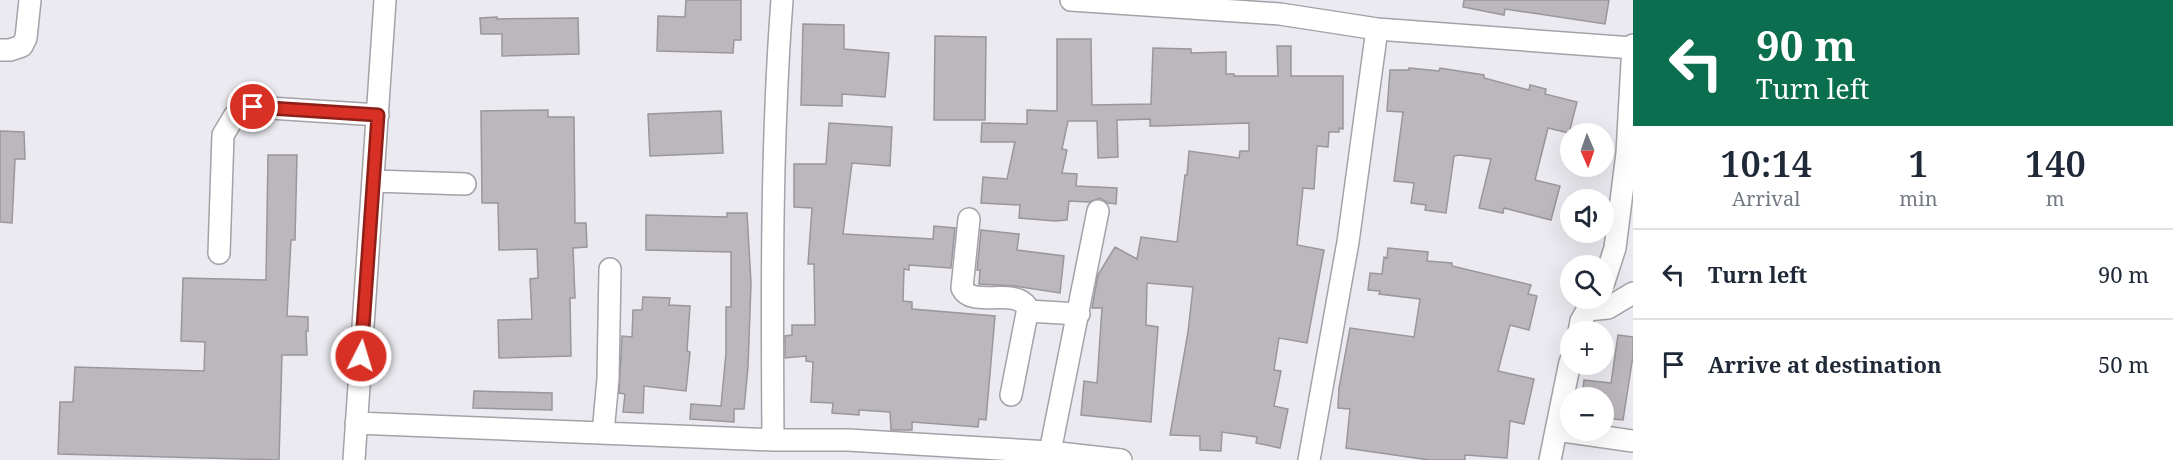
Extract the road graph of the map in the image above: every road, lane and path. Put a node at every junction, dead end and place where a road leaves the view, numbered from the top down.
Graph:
1 (30, 0) edge
2 (380, 0) edge
3 (385, 0) edge
4 (782, 0) edge
5 (1071, 0) edge
6 (1377, 29) junction
7 (1633, 46) edge
8 (0, 50) edge
9 (378, 115) junction
10 (374, 181) junction
11 (465, 184) dead end
12 (1098, 211) dead end
13 (969, 219) dead end
14 (219, 253) dead end
15 (1613, 255) edge
16 (610, 269) dead end
17 (1633, 293) edge
18 (1614, 304) edge
19 (1028, 311) junction
20 (1079, 314) junction
21 (1567, 375) edge
22 (1011, 395) dead end
23 (356, 423) junction
24 (1556, 429) junction
25 (603, 433) junction
26 (773, 440) junction
27 (1633, 441) edge
28 (1050, 452) junction
29 (354, 460) edge
30 (1121, 460) edge
31 (1309, 460) edge
32 (1550, 460) edge

1 - 8 street
2 - 3 street
3 - 9 street
4 - 26 street
5 - 6 street
6 - 7 street
6 - 31 street
7 - 15 street
9 - 10 street
9 - 14 street
10 - 11 street
10 - 23 street
12 - 20 street
13 - 19 street
16 - 25 street
17 - 18 street
19 - 20 street
19 - 22 street
20 - 28 street
21 - 24 street
23 - 25 street
23 - 29 street
24 - 27 street
24 - 32 street
25 - 26 street
26 - 28 street
28 - 30 street

